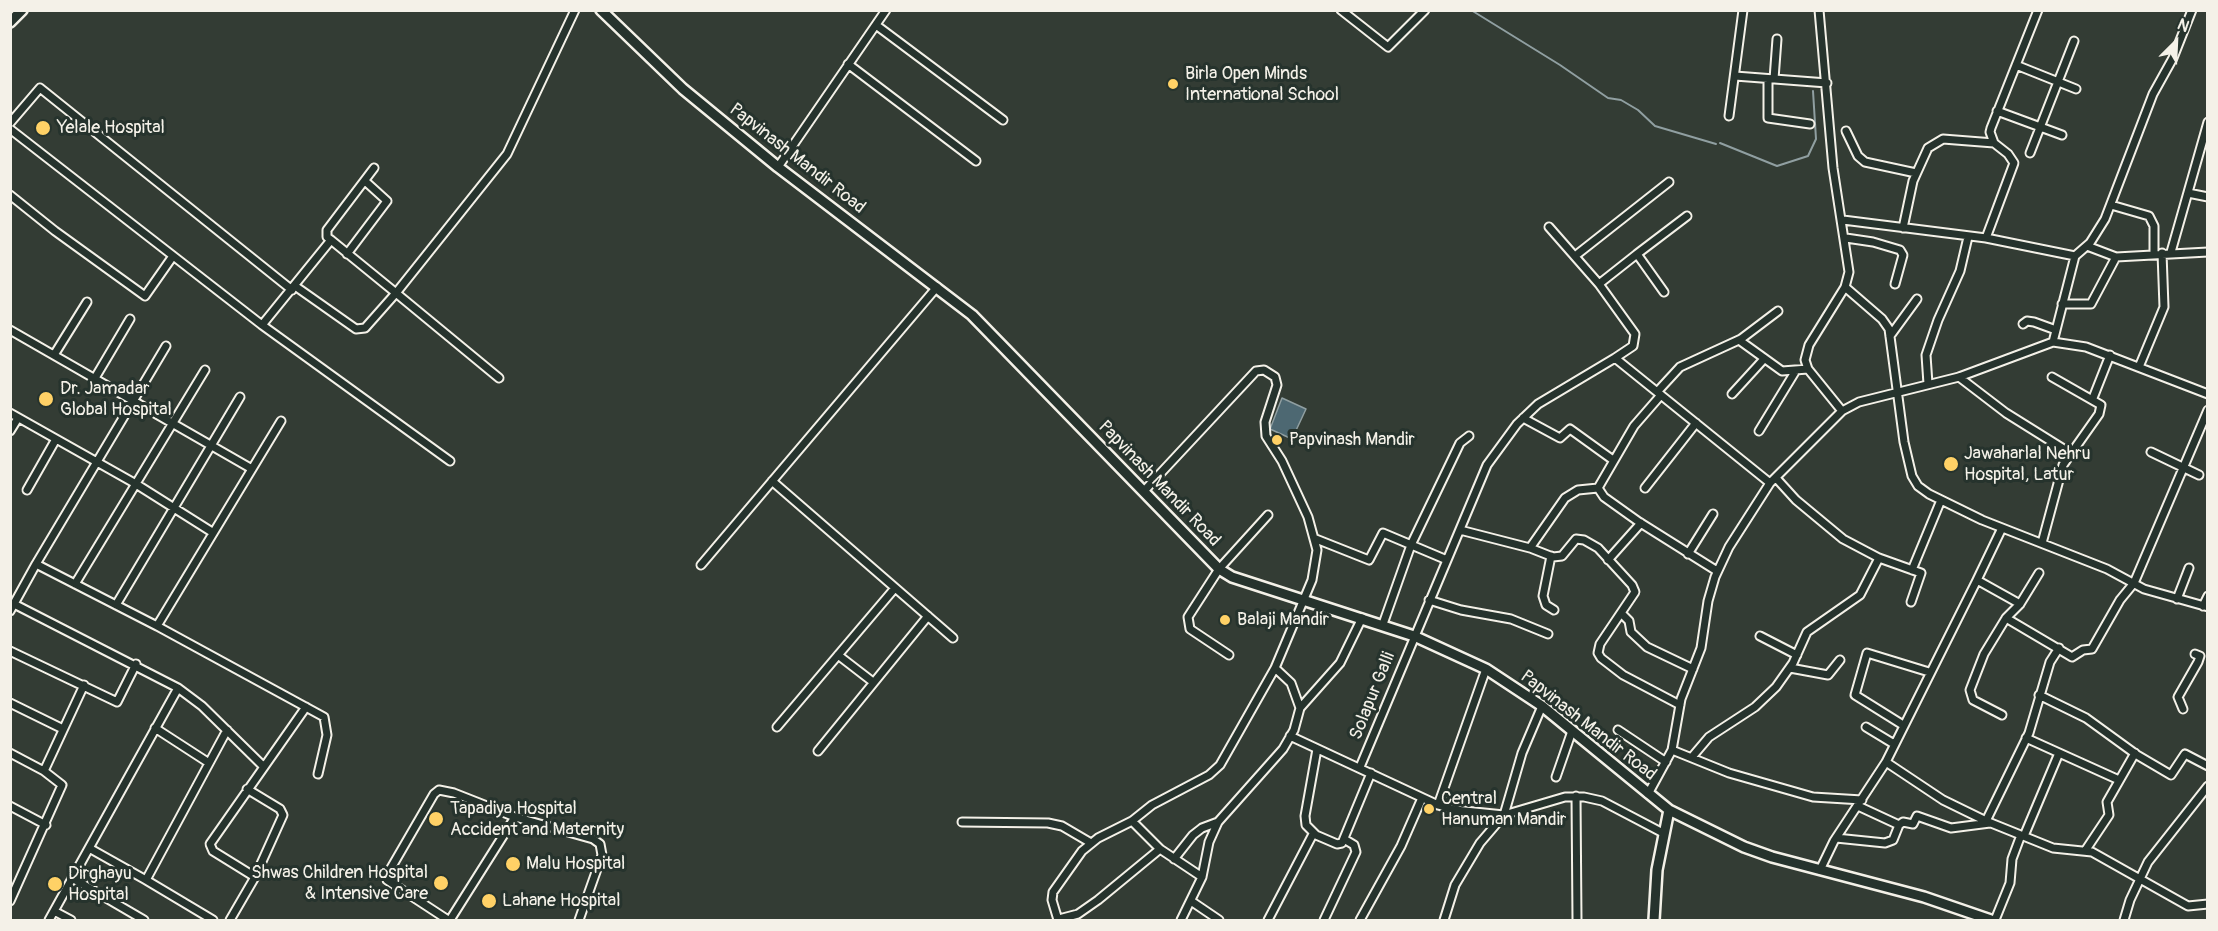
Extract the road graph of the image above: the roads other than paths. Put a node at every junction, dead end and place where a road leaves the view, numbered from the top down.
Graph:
1 (21, 10) edge
2 (575, 10) edge
3 (602, 10) edge
4 (886, 10) edge
5 (1341, 10) edge
6 (1425, 10) edge
7 (1743, 10) edge
8 (1819, 10) edge
9 (2038, 10) edge
10 (2192, 10) edge
11 (10, 22) edge
12 (876, 25) junction
13 (1776, 39) dead end
14 (2074, 41) dead end
15 (848, 64) junction
16 (2016, 65) junction
17 (1735, 76) junction
18 (1771, 79) junction
19 (2058, 82) junction
20 (1827, 83) junction
21 (2076, 89) dead end
22 (1997, 111) junction
23 (1729, 116) dead end
24 (1003, 120) dead end
25 (2208, 122) edge
26 (10, 123) edge
27 (1810, 124) dead end
28 (2040, 127) junction
29 (10, 129) edge
30 (1846, 131) dead end
31 (2062, 135) dead end
32 (1994, 143) junction
33 (2030, 153) dead end
34 (976, 161) dead end
35 (778, 167) junction
36 (375, 168) dead end
37 (1916, 172) junction
38 (365, 181) junction
39 (1669, 182) dead end
40 (2188, 193) junction
41 (10, 195) edge
42 (2208, 197) edge
43 (2111, 205) junction
44 (1687, 216) dead end
45 (1843, 220) junction
46 (1549, 227) dead end
47 (1904, 228) junction
48 (1968, 237) junction
49 (1846, 238) junction
50 (1986, 238) junction
51 (331, 240) junction
52 (2087, 246) junction
53 (2207, 251) edge
54 (2171, 252) junction
55 (2158, 253) junction
56 (347, 254) junction
57 (1637, 254) junction
58 (173, 256) junction
59 (1575, 256) junction
60 (2076, 256) junction
61 (2116, 257) junction
62 (1599, 284) junction
63 (1895, 284) dead end
64 (937, 287) junction
65 (1845, 287) junction
66 (294, 288) junction
67 (1664, 292) dead end
68 (396, 293) junction
69 (1917, 299) dead end
70 (87, 302) dead end
71 (2062, 304) junction
72 (1779, 311) dead end
73 (130, 319) dead end
74 (2023, 324) dead end
75 (262, 325) junction
76 (10, 330) edge
77 (2056, 330) junction
78 (1890, 336) junction
79 (1739, 339) junction
80 (2053, 342) junction
81 (166, 346) dead end
82 (54, 356) junction
83 (2110, 356) junction
84 (1615, 358) junction
85 (1764, 359) junction
86 (2139, 367) junction
87 (1808, 369) junction
88 (205, 370) dead end
89 (1795, 372) junction
90 (1959, 377) junction
91 (2052, 377) dead end
92 (95, 378) junction
93 (499, 378) dead end
94 (1928, 384) junction
95 (1898, 392) junction
96 (1659, 393) junction
97 (1732, 394) dead end
98 (2208, 394) edge
99 (240, 397) dead end
100 (2093, 398) junction
101 (134, 400) junction
102 (2208, 410) edge
103 (1842, 411) junction
104 (10, 413) edge
105 (18, 418) junction
106 (1523, 418) junction
107 (281, 421) dead end
108 (174, 423) junction
109 (1696, 423) junction
110 (10, 431) edge
111 (1760, 431) dead end
112 (1469, 436) dead end
113 (56, 439) junction
114 (212, 445) junction
115 (2151, 452) dead end
116 (2070, 453) junction
117 (1613, 460) junction
118 (450, 461) dead end
119 (97, 463) junction
120 (2184, 468) junction
121 (252, 469) junction
122 (2199, 475) dead end
123 (1773, 480) junction
124 (772, 482) junction
125 (136, 484) junction
126 (1598, 488) junction
127 (1645, 488) dead end
128 (27, 490) dead end
129 (1144, 491) junction
130 (1941, 500) junction
131 (174, 507) junction
132 (1713, 514) dead end
133 (1268, 515) dead end
134 (1641, 523) junction
135 (2002, 528) junction
136 (1460, 530) junction
137 (212, 532) junction
138 (1316, 539) junction
139 (2042, 543) junction
140 (1412, 545) junction
141 (1530, 548) junction
142 (1688, 554) junction
143 (1551, 556) junction
144 (1880, 558) junction
145 (1447, 560) junction
146 (1608, 560) junction
147 (36, 564) junction
148 (701, 566) dead end
149 (2189, 568) dead end
150 (1219, 569) junction
151 (1912, 570) junction
152 (1718, 571) junction
153 (2039, 573) dead end
154 (1977, 580) junction
155 (2134, 583) junction
156 (75, 584) junction
157 (895, 588) junction
158 (2208, 596) edge
159 (2176, 599) junction
160 (1305, 600) junction
161 (1429, 600) junction
162 (1911, 602) dead end
163 (13, 604) edge
164 (2020, 604) junction
165 (116, 605) junction
166 (2205, 607) edge
167 (1554, 610) dead end
168 (1621, 613) junction
169 (927, 616) junction
170 (1362, 618) junction
171 (2007, 618) junction
172 (1383, 624) junction
173 (157, 626) junction
174 (1548, 634) dead end
175 (1414, 636) junction
176 (1760, 636) dead end
177 (953, 638) dead end
178 (2059, 648) junction
179 (10, 651) edge
180 (2195, 654) dead end
181 (838, 655) junction
182 (1229, 655) dead end
183 (1797, 655) junction
184 (1840, 660) dead end
185 (2198, 662) junction
186 (136, 664) junction
187 (2208, 667) edge
188 (1275, 668) junction
189 (1790, 668) junction
190 (1486, 669) junction
191 (1693, 669) junction
192 (1929, 672) junction
193 (873, 682) junction
194 (84, 685) junction
195 (178, 688) junction
196 (2039, 695) junction
197 (10, 703) edge
198 (1680, 705) junction
199 (1542, 706) junction
200 (306, 707) junction
201 (1300, 708) junction
202 (2183, 709) dead end
203 (2002, 715) dead end
204 (1903, 725) junction
205 (777, 727) dead end
206 (1866, 727) dead end
207 (155, 728) junction
208 (63, 729) junction
209 (227, 730) junction
210 (1572, 730) junction
211 (1618, 730) dead end
212 (1290, 736) junction
213 (2026, 738) junction
214 (1894, 744) junction
215 (1317, 749) junction
216 (818, 750) dead end
217 (1672, 750) junction
218 (10, 753) edge
219 (2059, 753) junction
220 (2135, 753) junction
221 (1692, 757) junction
222 (1666, 762) junction
223 (1886, 762) junction
224 (209, 763) junction
225 (263, 766) junction
226 (2208, 766) edge
227 (1360, 767) junction
228 (44, 771) junction
229 (1371, 773) junction
230 (318, 774) dead end
231 (1556, 777) dead end
232 (2119, 780) junction
233 (2207, 787) edge
234 (247, 789) junction
235 (1648, 794) junction
236 (1576, 796) junction
237 (1422, 798) junction
238 (1860, 803) junction
239 (1438, 805) junction
240 (10, 806) edge
241 (1669, 810) junction
242 (1504, 814) junction
243 (515, 817) junction
244 (1132, 821) junction
245 (962, 822) dead end
246 (1218, 822) junction
247 (1988, 822) junction
248 (46, 825) junction
249 (1899, 825) junction
250 (1664, 833) junction
251 (1313, 834) junction
252 (2022, 835) junction
253 (1836, 838) junction
254 (1344, 839) junction
255 (1091, 843) junction
256 (88, 848) junction
257 (1160, 849) junction
258 (2085, 851) junction
259 (1174, 859) junction
260 (1820, 870) junction
261 (255, 877) junction
262 (72, 878) junction
263 (1202, 878) junction
264 (2141, 878) junction
265 (146, 880) junction
266 (13, 891) edge
267 (10, 901) edge
268 (1191, 901) junction
269 (2208, 904) edge
270 (54, 911) junction
271 (452, 920) edge
272 (1058, 920) edge
273 (49, 921) edge
274 (71, 921) edge
275 (144, 921) edge
276 (213, 921) edge
277 (230, 921) edge
278 (579, 921) edge
279 (1181, 921) edge
280 (1219, 921) edge
281 (1268, 921) edge
282 (1324, 921) edge
283 (1360, 921) edge
284 (1444, 921) edge
285 (1577, 921) edge
286 (1654, 921) edge
287 (1993, 921) edge
288 (2124, 921) edge

1 - 11 street
2 - 68 street
3 - 35 street, Papvinash Mandir Road
4 - 12 street
5 - 6 street
7 - 17 street
8 - 20 street
9 - 16 street
10 - 43 street
12 - 15 street
12 - 24 street
13 - 18 street
14 - 19 street
15 - 34 street
15 - 35 street
16 - 19 street
16 - 22 street
17 - 18 street
17 - 23 street
18 - 20 street
18 - 27 street
19 - 21 street
19 - 28 street
20 - 45 street
22 - 28 street
22 - 32 street
25 - 40 street
26 - 66 street
28 - 31 street
28 - 33 street
29 - 58 street
30 - 37 street
32 - 37 street
32 - 50 street
35 - 64 street, Papvinash Mandir Road
36 - 38 street
37 - 47 street
38 - 51 street
38 - 56 street
39 - 59 street
40 - 42 street
40 - 54 street
41 - 58 street
43 - 52 street
43 - 55 street
44 - 57 street
45 - 47 street
45 - 49 street
46 - 59 street, Solapur Galli
47 - 48 street
48 - 50 street
48 - 94 street
49 - 63 street
49 - 65 street
50 - 60 street
51 - 56 street
51 - 66 street
52 - 60 street
52 - 61 street
53 - 54 street
54 - 55 street
55 - 61 street
55 - 86 street
56 - 68 street
57 - 62 street
57 - 67 street
58 - 75 street
59 - 62 street, Solapur Galli
60 - 71 street
61 - 71 street
62 - 84 street, Solapur Galli
64 - 124 street
64 - 129 street, Papvinash Mandir Road
65 - 78 street
65 - 87 street
66 - 68 street
66 - 75 street
68 - 93 street
69 - 78 street
70 - 82 street
71 - 77 street
72 - 79 street
73 - 92 street
74 - 77 street
75 - 118 street
76 - 82 street
77 - 80 street
78 - 95 street
79 - 85 street
79 - 96 street
80 - 83 street
80 - 90 street
81 - 101 street
82 - 92 street
83 - 86 street
83 - 100 street
84 - 96 street
84 - 106 street, Solapur Galli
85 - 89 street
85 - 97 street
86 - 98 street
87 - 89 street
87 - 103 street
88 - 108 street
89 - 111 street
90 - 94 street
90 - 116 street
91 - 100 street
92 - 101 street
94 - 95 street
95 - 103 street
95 - 130 street
96 - 109 street
96 - 117 street
99 - 114 street
100 - 116 street
101 - 108 street
101 - 119 street
102 - 120 street
103 - 123 street
104 - 105 street
105 - 110 street
105 - 113 street
106 - 117 street
106 - 136 street, Solapur Galli
107 - 121 street
108 - 114 street
108 - 125 street
109 - 123 street
109 - 127 street
112 - 140 street
113 - 119 street
113 - 128 street
114 - 121 street
114 - 131 street
115 - 120 street
116 - 139 street
117 - 126 street
119 - 125 street
119 - 147 street
120 - 122 street
120 - 155 street
121 - 137 street
123 - 144 street
123 - 152 street
124 - 148 street
124 - 157 street
125 - 131 street
125 - 156 street
126 - 134 street
126 - 141 street
129 - 138 street
129 - 150 street, Papvinash Mandir Road
130 - 135 street
130 - 151 street
131 - 137 street
131 - 165 street
132 - 142 street
133 - 150 street
134 - 142 street
134 - 146 street
135 - 139 street
135 - 154 street
136 - 141 street
136 - 145 street, Solapur Galli
137 - 173 street
138 - 140 street
138 - 160 street
139 - 155 street
140 - 145 street
140 - 172 street
141 - 143 street
142 - 152 street
143 - 146 street
143 - 167 street
144 - 151 street
144 - 183 street
145 - 161 street, Solapur Galli
146 - 168 street
147 - 156 street
147 - 163 street
149 - 159 street
150 - 160 street, Papvinash Mandir Road
150 - 182 street
151 - 162 street
152 - 191 street
153 - 164 street
154 - 164 street
154 - 192 street
155 - 159 street
155 - 178 street
156 - 165 street
157 - 169 street
157 - 181 street
158 - 166 street
159 - 166 street
160 - 170 street, Papvinash Mandir Road
160 - 188 street
161 - 174 street
161 - 175 street, Solapur Galli
163 - 186 street
164 - 171 street
165 - 173 street
168 - 191 street
168 - 198 street
169 - 177 street
169 - 193 street
170 - 172 street, Papvinash Mandir Road
170 - 201 street
171 - 178 street
171 - 203 street
172 - 175 street, Papvinash Mandir Road
173 - 200 street
175 - 190 street, Papvinash Mandir Road
175 - 227 street, Solapur Galli
176 - 183 street
178 - 196 street
179 - 194 street
180 - 185 street
181 - 193 street
181 - 205 street
183 - 189 street
184 - 189 street
185 - 187 street
185 - 202 street
186 - 194 street
186 - 195 street
188 - 201 street
188 - 244 street
189 - 221 street
190 - 199 street, Papvinash Mandir Road
190 - 239 street
191 - 198 street
192 - 204 street
192 - 204 street
193 - 216 street
194 - 208 street
195 - 207 street
195 - 209 street
196 - 213 street
196 - 220 street
197 - 208 street
198 - 217 street
199 - 210 street, Papvinash Mandir Road
199 - 242 street
200 - 225 street
200 - 230 street
201 - 212 street
204 - 214 street
206 - 214 street
207 - 224 street
207 - 256 street
208 - 228 street
209 - 224 street
209 - 225 street
210 - 231 street
210 - 235 street, Papvinash Mandir Road
211 - 222 street
212 - 215 street
212 - 246 street
213 - 219 street
213 - 247 street
214 - 223 street
215 - 227 street
215 - 251 street
217 - 221 street
217 - 222 street
218 - 228 street
219 - 232 street
219 - 252 street
220 - 226 street
220 - 232 street
221 - 238 street
222 - 235 street
223 - 238 street
223 - 247 street
224 - 265 street
225 - 234 street
227 - 229 street
228 - 248 street
229 - 237 street
229 - 254 street
232 - 258 street
233 - 264 street
234 - 261 street
234 - 261 street
235 - 241 street, Papvinash Mandir Road
236 - 242 street
236 - 250 street
236 - 285 street
237 - 239 street
237 - 283 street
238 - 249 street
238 - 253 street
239 - 242 street
240 - 248 street
241 - 250 street
241 - 260 street, Papvinash Mandir Road
242 - 284 street
243 - 271 street
243 - 271 street
243 - 278 street
244 - 255 street
244 - 257 street
245 - 255 street
246 - 259 street
246 - 263 street
247 - 249 street
247 - 252 street
248 - 266 street
249 - 253 street
250 - 286 street
251 - 254 street
251 - 281 street
252 - 258 street
252 - 287 street
253 - 260 street
254 - 282 street
255 - 272 street
256 - 262 street
256 - 265 street
257 - 259 street
257 - 272 street
258 - 264 street
259 - 263 street
260 - 287 street, Papvinash Mandir Road
261 - 277 street
262 - 270 street
262 - 275 street
263 - 268 street
264 - 269 street
264 - 288 street
265 - 276 street
266 - 267 street
268 - 279 street
268 - 280 street
270 - 273 street
270 - 274 street

